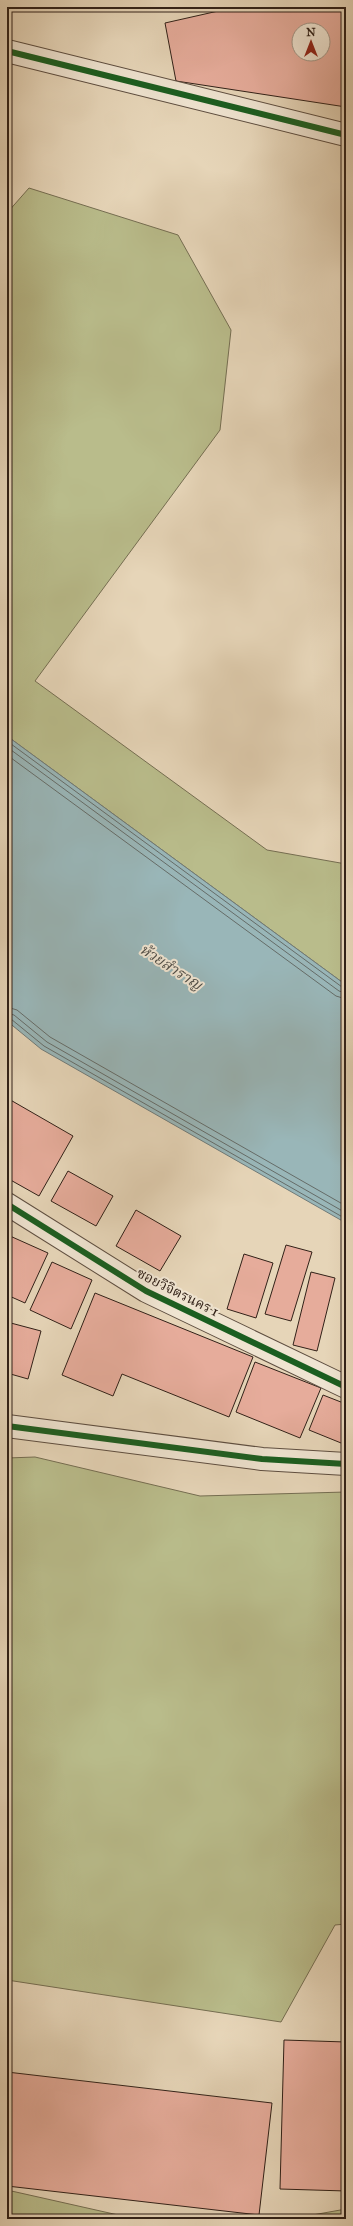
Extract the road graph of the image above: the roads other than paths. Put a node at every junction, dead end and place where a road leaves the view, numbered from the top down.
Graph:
1 (7, 51) edge
2 (346, 135) edge
3 (7, 1204) edge
4 (346, 1387) edge
5 (7, 1426) edge
6 (346, 1464) edge

1 - 2 street
3 - 4 street, ซอยวิจิตรนคร 1
5 - 6 street

